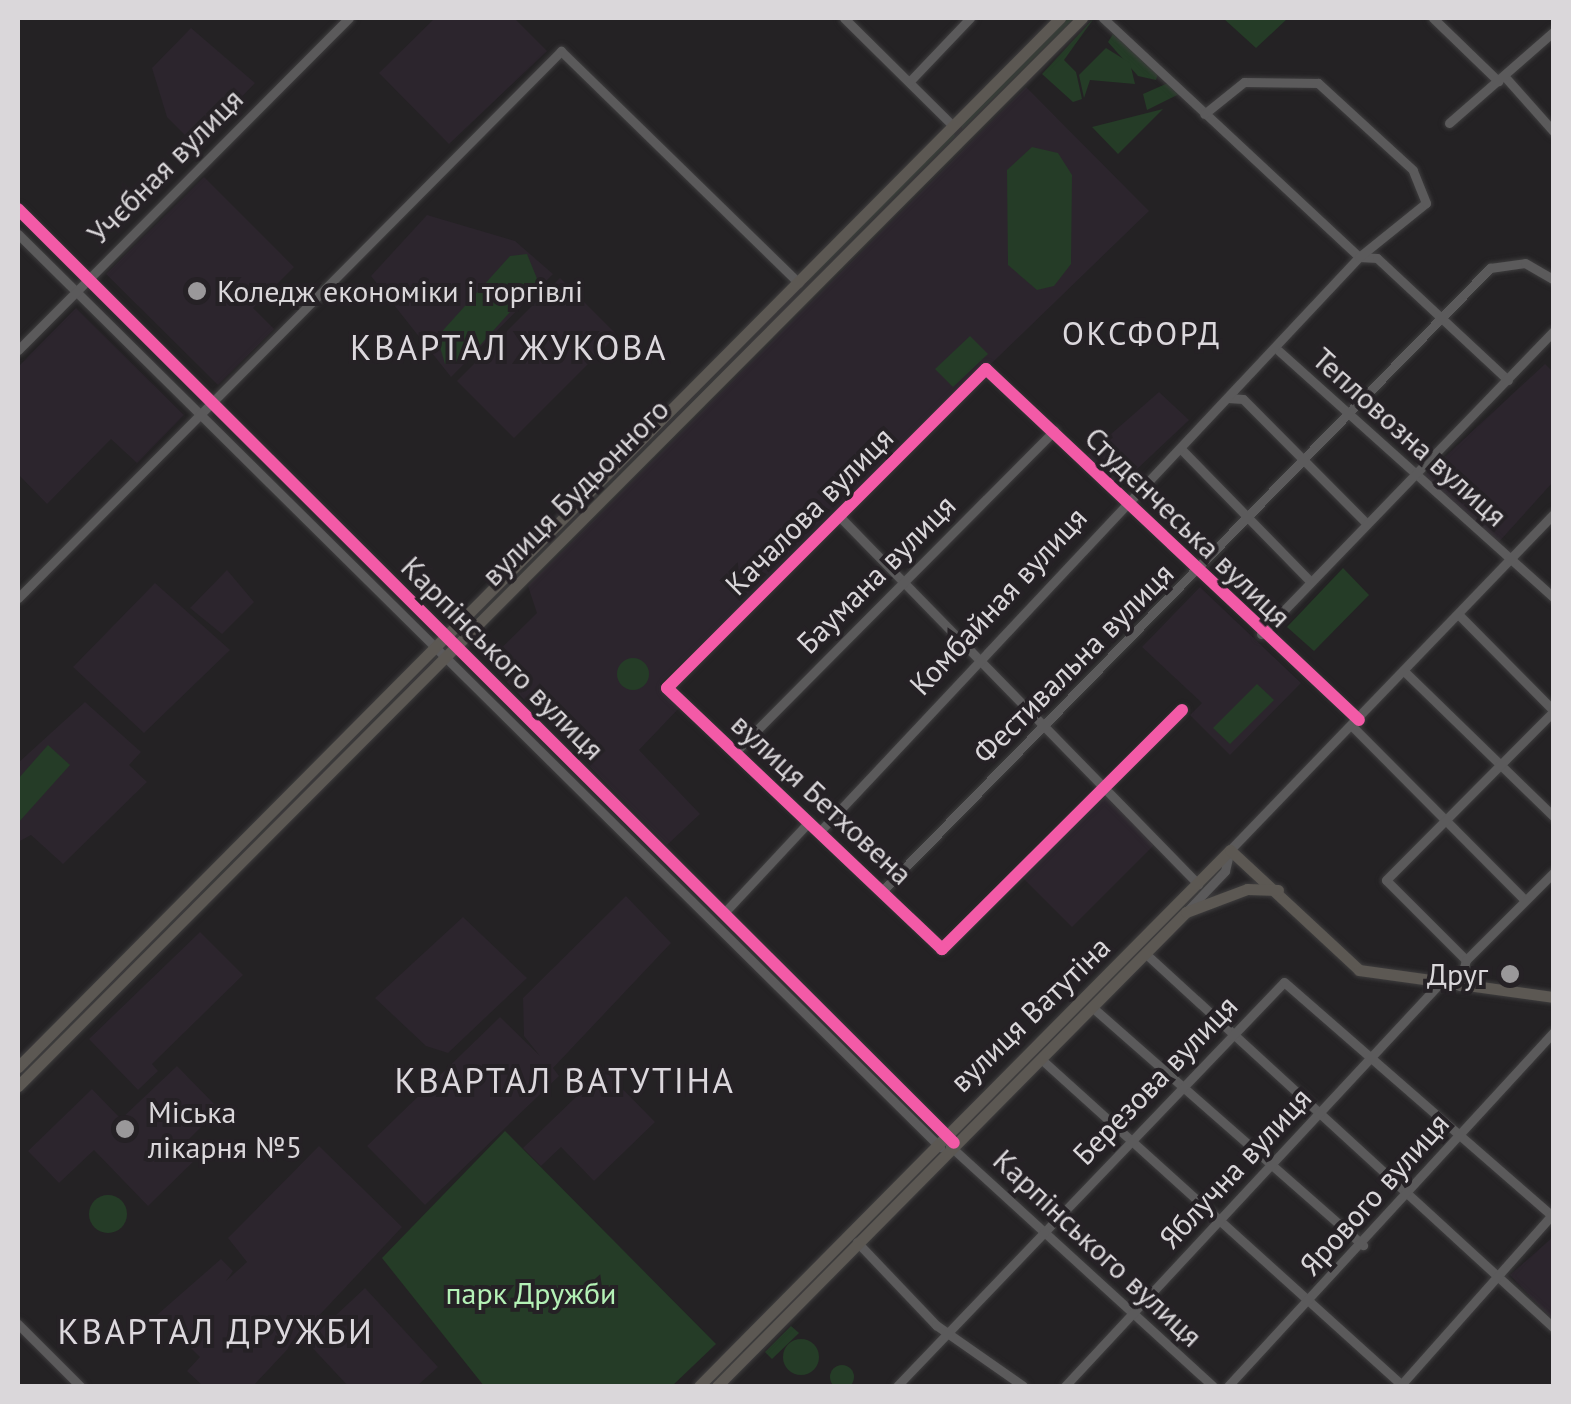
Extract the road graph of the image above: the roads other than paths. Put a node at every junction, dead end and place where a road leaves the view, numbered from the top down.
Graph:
1 (349, 18) edge
2 (844, 18) edge
3 (970, 18) edge
4 (1060, 18) edge
5 (1082, 18) edge
6 (1103, 18) edge
7 (1433, 18) edge
8 (1554, 31) edge
9 (1502, 80) junction
10 (910, 81) junction
11 (1204, 114) junction
12 (1449, 122) dead end
13 (953, 126) junction
14 (1554, 132) edge
15 (964, 137) junction
16 (18, 210) edge
17 (18, 234) edge
18 (1359, 257) junction
19 (88, 279) junction
20 (1554, 280) edge
21 (798, 282) junction
22 (76, 292) junction
23 (808, 292) junction
24 (1443, 318) junction
25 (1554, 331) edge
26 (18, 350) edge
27 (1279, 351) junction
28 (986, 368) joint
29 (1508, 380) junction
30 (1228, 398) junction
31 (213, 404) junction
32 (199, 414) junction
33 (1350, 415) junction
34 (1054, 431) junction
35 (1182, 450) junction
36 (1306, 464) junction
37 (1414, 473) junction
38 (1124, 502) junction
39 (1554, 513) edge
40 (840, 517) junction
41 (1250, 519) junction
42 (1366, 523) junction
43 (1514, 559) junction
44 (1198, 573) junction
45 (903, 580) junction
46 (1310, 582) junction
47 (18, 598) edge
48 (1554, 598) edge
49 (1460, 616) junction
50 (444, 634) junction
51 (1261, 634) junction
52 (433, 646) junction
53 (457, 648) junction
54 (980, 656) junction
55 (446, 658) junction
56 (1405, 672) junction
57 (667, 688) joint
58 (1182, 710) dead end
59 (1554, 711) edge
60 (1356, 723) junction
61 (1046, 724) junction
62 (735, 752) junction
63 (1500, 764) junction
64 (1107, 785) junction
65 (1554, 817) edge
66 (1447, 818) junction
67 (810, 822) junction
68 (823, 828) junction
69 (1230, 850) junction
70 (1554, 872) edge
71 (1198, 884) junction
72 (884, 889) junction
73 (1278, 890) junction
74 (1525, 900) junction
75 (1186, 912) junction
76 (724, 913) junction
77 (1146, 954) junction
78 (1466, 960) junction
79 (1440, 983) junction
80 (1459, 986) junction
81 (1554, 997) edge
82 (1092, 1007) junction
83 (1554, 1032) edge
84 (1234, 1035) junction
85 (1041, 1059) junction
86 (1374, 1059) junction
87 (18, 1067) edge
88 (18, 1086) edge
89 (1184, 1086) junction
90 (1316, 1109) junction
91 (1461, 1134) junction
92 (1134, 1137) junction
93 (945, 1143) junction
94 (1268, 1160) junction
95 (1410, 1194) junction
96 (1552, 1214) edge
97 (1220, 1217) junction
98 (1044, 1231) junction
99 (855, 1237) junction
100 (1363, 1245) junction
101 (1502, 1276) junction
102 (1312, 1301) junction
103 (1134, 1314) junction
104 (18, 1324) edge
105 (1554, 1328) edge
106 (953, 1334) junction
107 (80, 1386) edge
108 (699, 1386) edge
109 (718, 1386) edge
110 (897, 1386) edge
111 (1024, 1386) edge
112 (1065, 1386) edge
113 (1212, 1386) edge
114 (1228, 1386) edge
115 (1402, 1386) edge

1 - 19 street, Учєбная вулиця
2 - 10 street
3 - 10 street
4 - 13 main road, вулиця Будьонного
5 - 15 main road, вулиця Будьонного
6 - 11 street
7 - 9 street
8 - 9 street
9 - 12 street
9 - 14 street
10 - 13 street
11 - 18 street
11 - 18 street, Комбайная вулиця
13 - 15 main road
13 - 21 main road, вулиця Будьонного
15 - 23 main road, вулиця Будьонного
16 - 19 street, Карпінського вулиця
17 - 22 street, Карпінського вулиця
18 - 24 street
18 - 27 street, Комбайная вулиця
19 - 22 street, Учєбная вулиця
19 - 31 street, Карпінського вулиця
20 - 24 street, Фестивальна вулиця
21 - 23 street
21 - 31 street
21 - 50 main road, вулиця Будьонного
22 - 26 street, Учєбная вулиця
22 - 32 street, Карпінського вулиця
23 - 53 main road, вулиця Будьонного
24 - 29 street
24 - 33 street, Фестивальна вулиця
25 - 29 street
27 - 30 street, Комбайная вулиця
27 - 33 street, Тепловозна вулиця
28 - 34 street, Студєнчеська вулиця
28 - 40 street, Качалова вулиця
29 - 37 street
30 - 35 street, Комбайная вулиця
30 - 36 street
31 - 32 street
31 - 50 street, Карпінського вулиця
32 - 47 street
32 - 52 street, Карпінського вулиця
33 - 36 street, Фестивальна вулиця
33 - 37 street, Тепловозна вулиця
34 - 38 street, Студєнчеська вулиця
34 - 45 street, Баумана вулиця
35 - 38 street, Комбайная вулиця
35 - 41 street
36 - 41 street, Фестивальна вулиця
36 - 42 street
37 - 42 street
37 - 43 street, Тепловозна вулиця
38 - 44 street, Студєнчеська вулиця
38 - 54 street, Комбайная вулиця
39 - 43 street, вулиця Ватутіна
40 - 45 street
40 - 57 street, Качалова вулиця
41 - 44 street, Фестивальна вулиця
41 - 46 street
42 - 46 street
43 - 48 street, Тепловозна вулиця
43 - 49 street, вулиця Ватутіна
44 - 51 street, Студєнчеська вулиця
44 - 61 street, Фестивальна вулиця
45 - 54 street
45 - 62 street, Баумана вулиця
46 - 51 street
49 - 56 street, вулиця Ватутіна
49 - 59 street
50 - 52 main road, вулиця Будьонного
50 - 53 street, Карпінського вулиця
51 - 60 street, Студєнчеська вулиця
52 - 55 street, Карпінського вулиця
52 - 87 main road, вулиця Будьонного
53 - 55 main road, вулиця Будьонного
53 - 76 street, Карпінського вулиця
54 - 61 street
54 - 68 street, Комбайная вулиця
55 - 88 main road, вулиця Будьонного
55 - 93 street, Карпінського вулиця
56 - 60 street, вулиця Ватутіна
56 - 63 street
57 - 62 street, вулиця Бетховена
58 - 64 street
59 - 63 street
60 - 66 street, Студєнчеська вулиця
60 - 69 street, вулиця Ватутіна
61 - 64 street
61 - 72 street, Фестивальна вулиця
62 - 67 street, вулиця Бетховена
63 - 65 street
63 - 66 street
64 - 71 street
64 - 72 street, вулиця Бетховена
66 - 74 street, Студєнчеська вулиця
66 - 78 street
67 - 68 street, вулиця Бетховена
67 - 76 street
68 - 72 street, вулиця Бетховена
69 - 71 main road, вулиця Ватутіна
69 - 73 main road
69 - 75 street, вулиця Ватутіна
70 - 74 street
71 - 93 main road, вулиця Ватутіна
73 - 75 main road
73 - 79 main road
74 - 78 street
75 - 77 main road, вулиця Ватутіна
76 - 93 street, Карпінського вулиця
77 - 82 main road, вулиця Ватутіна
77 - 84 street
78 - 80 street
79 - 80 main road
79 - 86 street, Яблучна вулиця
80 - 81 main road
82 - 85 main road, вулиця Ватутіна
82 - 89 street
83 - 91 street, Ярового вулиця
84 - 86 street, Березова вулиця
84 - 89 street, Березова вулиця
84 - 90 street
85 - 92 street
85 - 93 main road, вулиця Ватутіна
86 - 90 street, Яблучна вулиця
86 - 91 street
89 - 92 street, Березова вулиця
89 - 94 street
90 - 94 street, Яблучна вулиця
90 - 95 street
91 - 95 street, Ярового вулиця
91 - 96 street
92 - 97 street
92 - 98 street, Березова вулиця
93 - 98 street, Карпінського вулиця
93 - 99 main road, вулиця Ватутіна
94 - 97 street, Яблучна вулиця
94 - 100 street
95 - 100 street, Ярового вулиця
95 - 101 street
96 - 101 street
97 - 102 street
97 - 103 street, Яблучна вулиця
98 - 103 street, Карпінського вулиця
98 - 106 street, Березова вулиця
99 - 106 street
99 - 108 main road, вулиця Ватутіна
99 - 109 main road, вулиця Ватутіна
100 - 102 street, Ярового вулиця
101 - 105 street
101 - 115 street
102 - 114 street, Ярового вулиця
102 - 115 street
103 - 112 street, Яблучна вулиця
103 - 113 street, Карпінського вулиця
104 - 107 street
106 - 110 street, Березова вулиця
106 - 111 street

